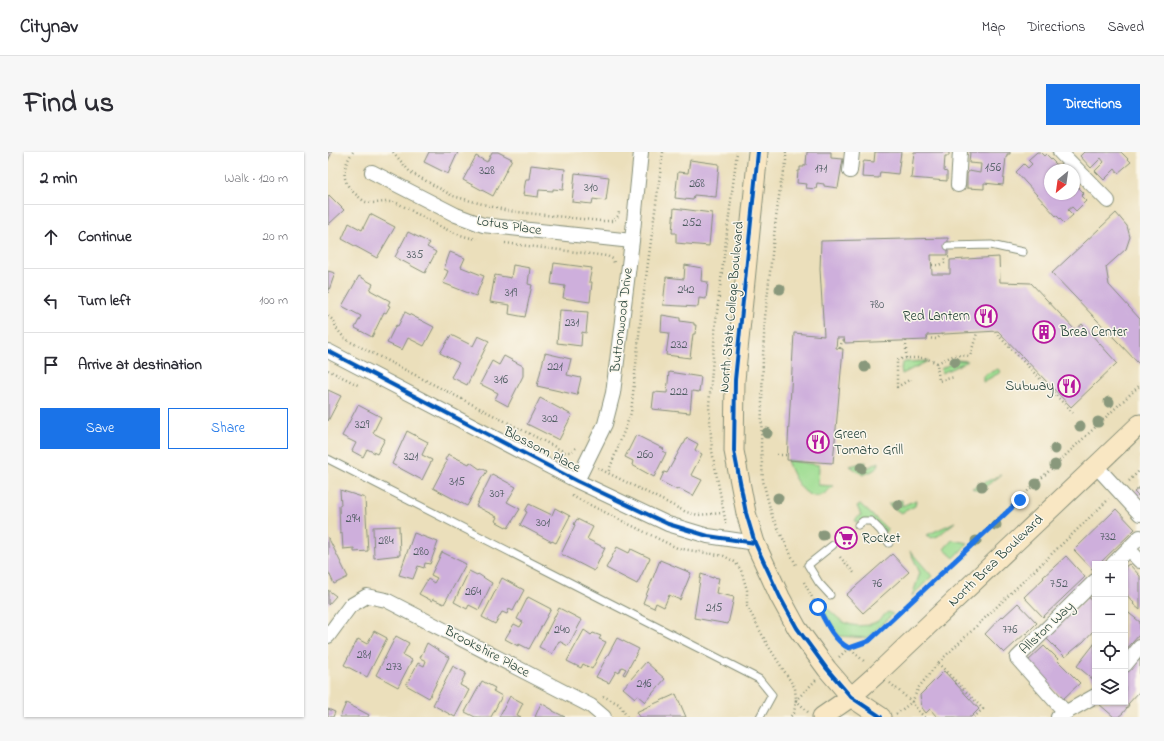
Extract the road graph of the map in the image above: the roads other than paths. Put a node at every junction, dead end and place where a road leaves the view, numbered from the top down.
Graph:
1 (641, 152) edge
2 (758, 152) edge
3 (852, 152) edge
4 (960, 152) edge
5 (1060, 152) edge
6 (850, 171) dead end
7 (372, 172) dead end
8 (958, 185) dead end
9 (1108, 201) dead end
10 (632, 241) junction
11 (948, 246) dead end
12 (1023, 252) dead end
13 (328, 351) edge
14 (1140, 424) edge
15 (328, 459) edge
16 (1096, 466) junction
17 (577, 481) junction
18 (1140, 514) edge
19 (858, 525) dead end
20 (1140, 537) edge
21 (755, 543) junction
22 (889, 543) dead end
23 (833, 544) dead end
24 (1128, 549) junction
25 (1116, 561) edge
26 (1140, 561) edge
27 (1092, 584) edge
28 (830, 595) dead end
29 (328, 636) edge
30 (1140, 647) edge
31 (1128, 661) edge
32 (851, 697) junction
33 (1092, 698) edge
34 (1061, 715) edge
35 (604, 717) edge
36 (760, 717) edge
37 (822, 717) edge
38 (842, 717) edge
39 (858, 717) edge
40 (881, 717) edge

1 - 10 street, Buttonwood Drive
2 - 21 main road, North State College Boulevard
3 - 6 street
4 - 8 street
5 - 9 street
7 - 10 street, Lotus Place
10 - 17 street, Buttonwood Drive
11 - 12 lane
13 - 17 street, Blossom Place
14 - 16 main road, North Brea Boulevard
15 - 36 lane
16 - 18 street
16 - 32 main road, North Brea Boulevard
17 - 21 street, Blossom Place
19 - 22 lane
20 - 24 street
21 - 32 main road, North State College Boulevard
23 - 28 lane
24 - 25 street
24 - 26 street
27 - 34 street, Allston Way
29 - 35 street, Brookshire Place
30 - 31 street
32 - 37 main road, North Brea Boulevard
32 - 38 main road, North Brea Boulevard
32 - 39 main road
32 - 40 main road
33 - 34 street

